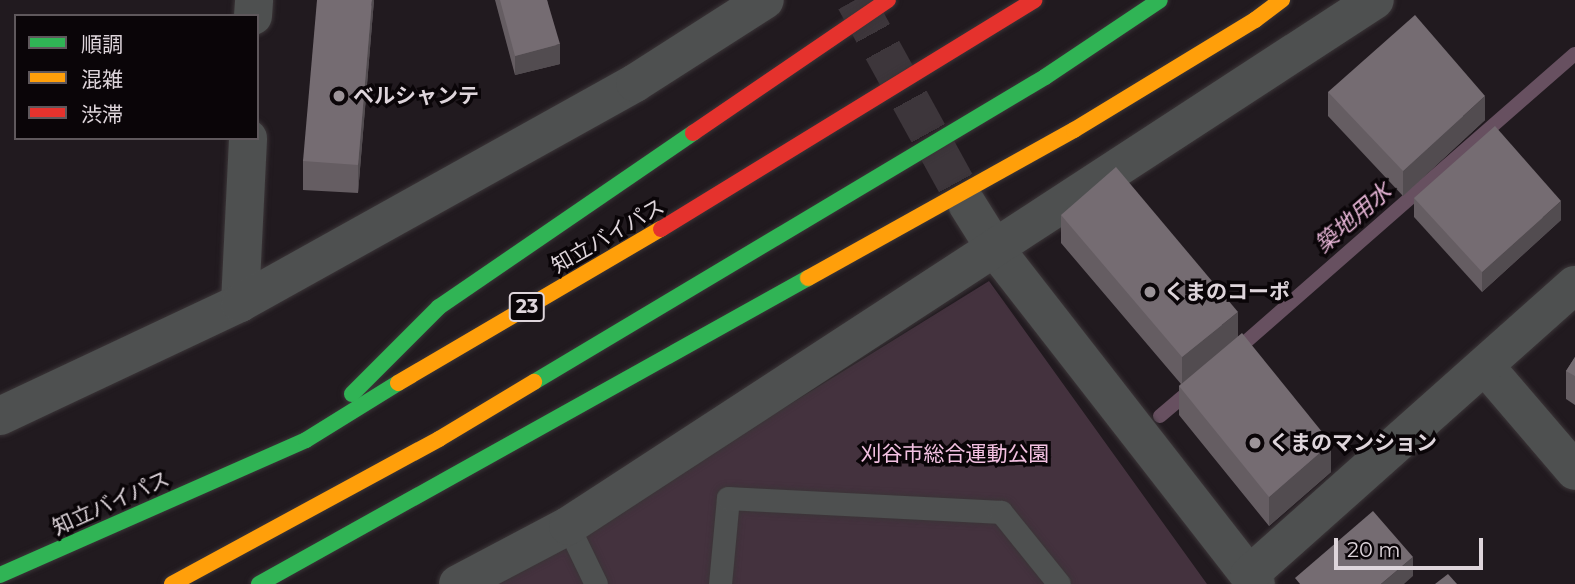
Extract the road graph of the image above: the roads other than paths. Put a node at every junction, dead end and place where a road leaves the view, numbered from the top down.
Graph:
1 (765, 0) edge
2 (888, 0) edge
3 (1034, 0) edge
4 (1160, 0) edge
5 (1282, 0) edge
6 (1375, 0) edge
7 (247, 140) edge
8 (967, 204) tunnel mouth
9 (996, 250) junction
10 (1575, 285) edge
11 (240, 303) junction
12 (1485, 366) junction
13 (0, 416) edge
14 (306, 440) junction
15 (1575, 471) edge
16 (568, 526) junction
17 (0, 575) edge
18 (1253, 580) edge
19 (172, 584) edge
20 (259, 584) edge
21 (458, 584) edge
22 (596, 584) edge
23 (720, 584) edge
24 (1059, 584) edge

1 - 11 street
2 - 14 highway
3 - 14 highway, 知立バイパス / 23
4 - 19 highway
5 - 20 highway
6 - 9 street
7 - 11 street
8 - 9 street
9 - 16 street
9 - 18 street
10 - 12 street
11 - 13 street
12 - 15 street
12 - 18 street
14 - 17 highway, 知立バイパス / 23
16 - 21 street
16 - 22 lane
23 - 24 lane

